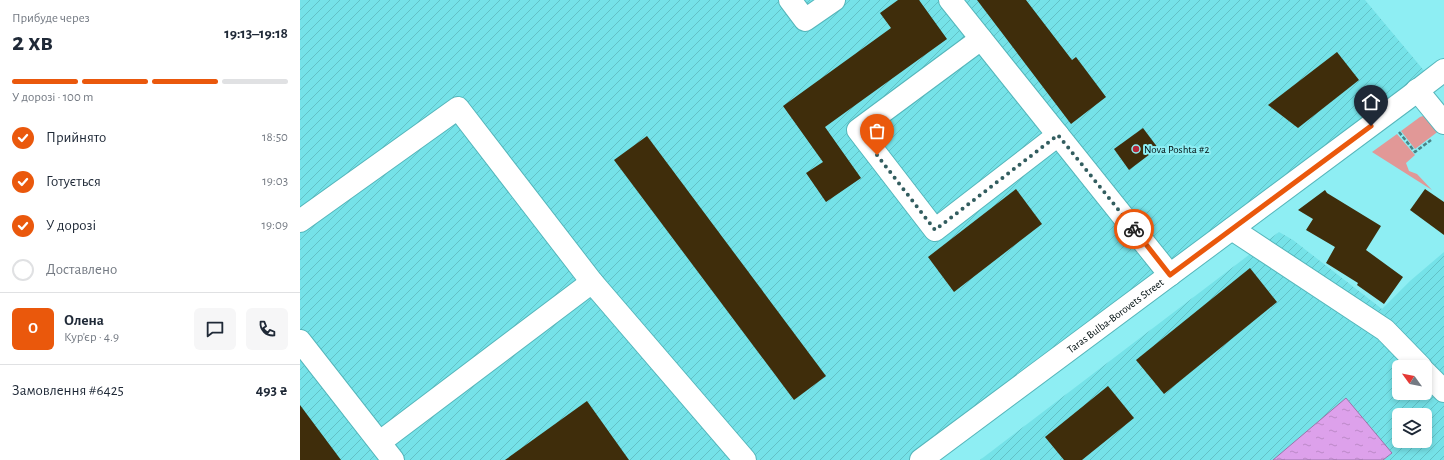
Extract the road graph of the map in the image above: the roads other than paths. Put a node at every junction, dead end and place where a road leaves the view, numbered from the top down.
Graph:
1 (790, 0) edge
2 (834, 0) edge
3 (950, 0) edge
4 (981, 39) junction
5 (1444, 70) edge
6 (1417, 90) junction
7 (1438, 131) edge
8 (1058, 135) junction
9 (300, 221) edge
10 (1232, 229) junction
11 (1170, 275) junction
12 (592, 282) junction
13 (300, 341) edge
14 (1414, 360) edge
15 (1432, 379) edge
16 (1444, 391) edge
17 (380, 442) junction
18 (393, 460) edge
19 (745, 460) edge
20 (921, 460) edge

1 - 2 street
3 - 4 street
4 - 8 street
4 - 8 street
5 - 6 street, Taras Bulba-Borovets Street
6 - 7 street
6 - 10 street, Taras Bulba-Borovets Street
8 - 11 street
9 - 12 street
10 - 11 street, Taras Bulba-Borovets Street
10 - 14 street
11 - 20 street, Taras Bulba-Borovets Street
12 - 17 street
12 - 19 street
13 - 17 street
15 - 16 street
17 - 18 street

